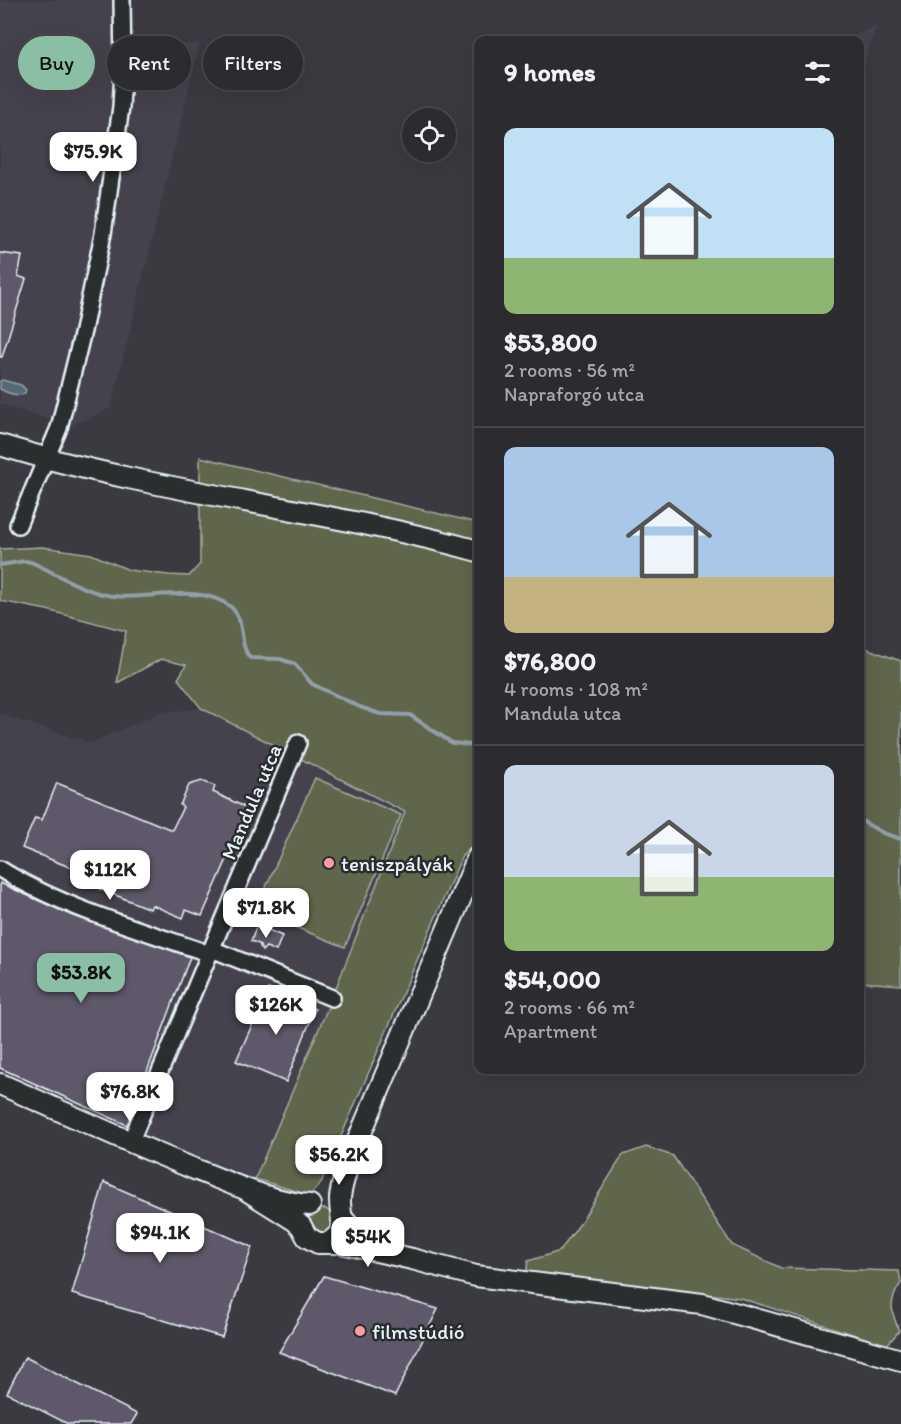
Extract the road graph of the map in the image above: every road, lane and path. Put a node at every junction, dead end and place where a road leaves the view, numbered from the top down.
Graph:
1 (122, 0) edge
2 (0, 445) edge
3 (46, 458) junction
4 (18, 525) dead end
5 (474, 550) edge
6 (298, 743) dead end
7 (474, 866) edge
8 (0, 869) edge
9 (211, 951) junction
10 (332, 998) dead end
11 (0, 1084) edge
12 (130, 1143) junction
13 (349, 1161) junction
14 (248, 1191) junction
15 (313, 1203) junction
16 (342, 1216) junction
17 (301, 1226) junction
18 (331, 1241) junction
19 (412, 1258) junction
20 (901, 1360) edge

1 - 3 street
2 - 3 main road
3 - 4 street
3 - 5 main road
6 - 9 street, Mandula utca
7 - 13 main road
8 - 9 street
9 - 10 street
9 - 12 street, Mandula utca
11 - 12 main road
12 - 14 main road
13 - 15 main road
13 - 16 main road
14 - 15 main road
14 - 17 main road
15 - 16 main road
15 - 17 main road
16 - 18 main road
16 - 19 main road
17 - 18 main road
18 - 19 main road
19 - 20 main road

